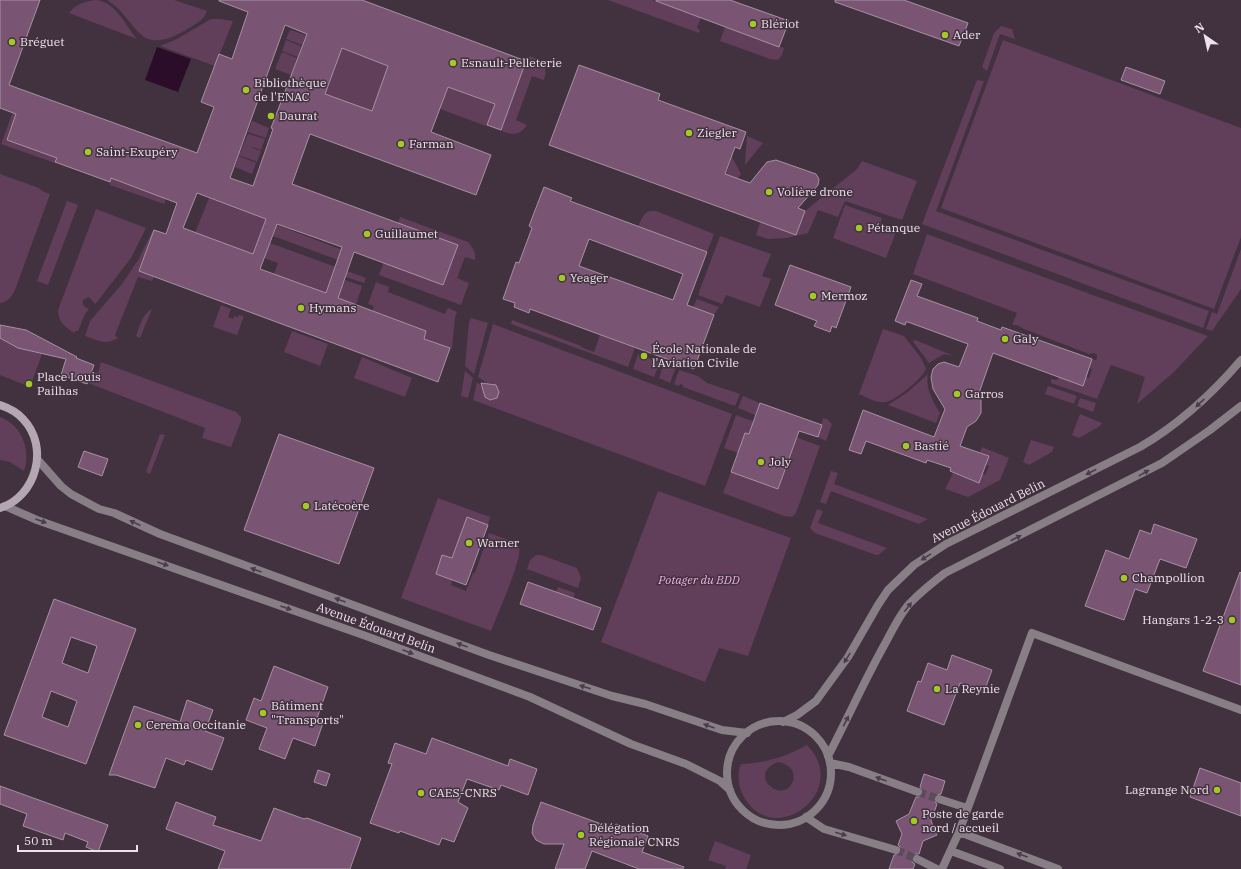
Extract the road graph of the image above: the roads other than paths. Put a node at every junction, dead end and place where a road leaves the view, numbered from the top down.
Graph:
1 (1241, 360) edge
2 (0, 405) edge
3 (1241, 406) edge
4 (38, 460) junction
5 (2, 507) edge
6 (1241, 710) edge
7 (783, 722) junction
8 (747, 733) junction
9 (829, 760) junction
10 (730, 790) junction
11 (918, 792) tunnel mouth
12 (938, 799) tunnel mouth
13 (967, 808) junction
14 (806, 817) junction
15 (959, 832) junction
16 (896, 850) tunnel mouth
17 (951, 851) junction
18 (917, 859) tunnel mouth
19 (937, 869) edge
20 (942, 869) edge
21 (1000, 869) edge
22 (1058, 869) edge

1 -> 7 street, Avenue Édouard Belin
2 - 4 street
9 -> 3 street
4 - 5 street
8 -> 4 street, Avenue Édouard Belin
5 -> 10 street, Avenue Édouard Belin
6 - 13 street
7 - 8 street
7 - 9 street
8 - 10 street
11 -> 9 street
9 - 14 street
10 - 14 street
12 - 13 street
13 - 15 street
14 -> 16 street
15 - 17 street
22 -> 15 street
17 - 20 street
17 - 21 street
18 - 19 street

